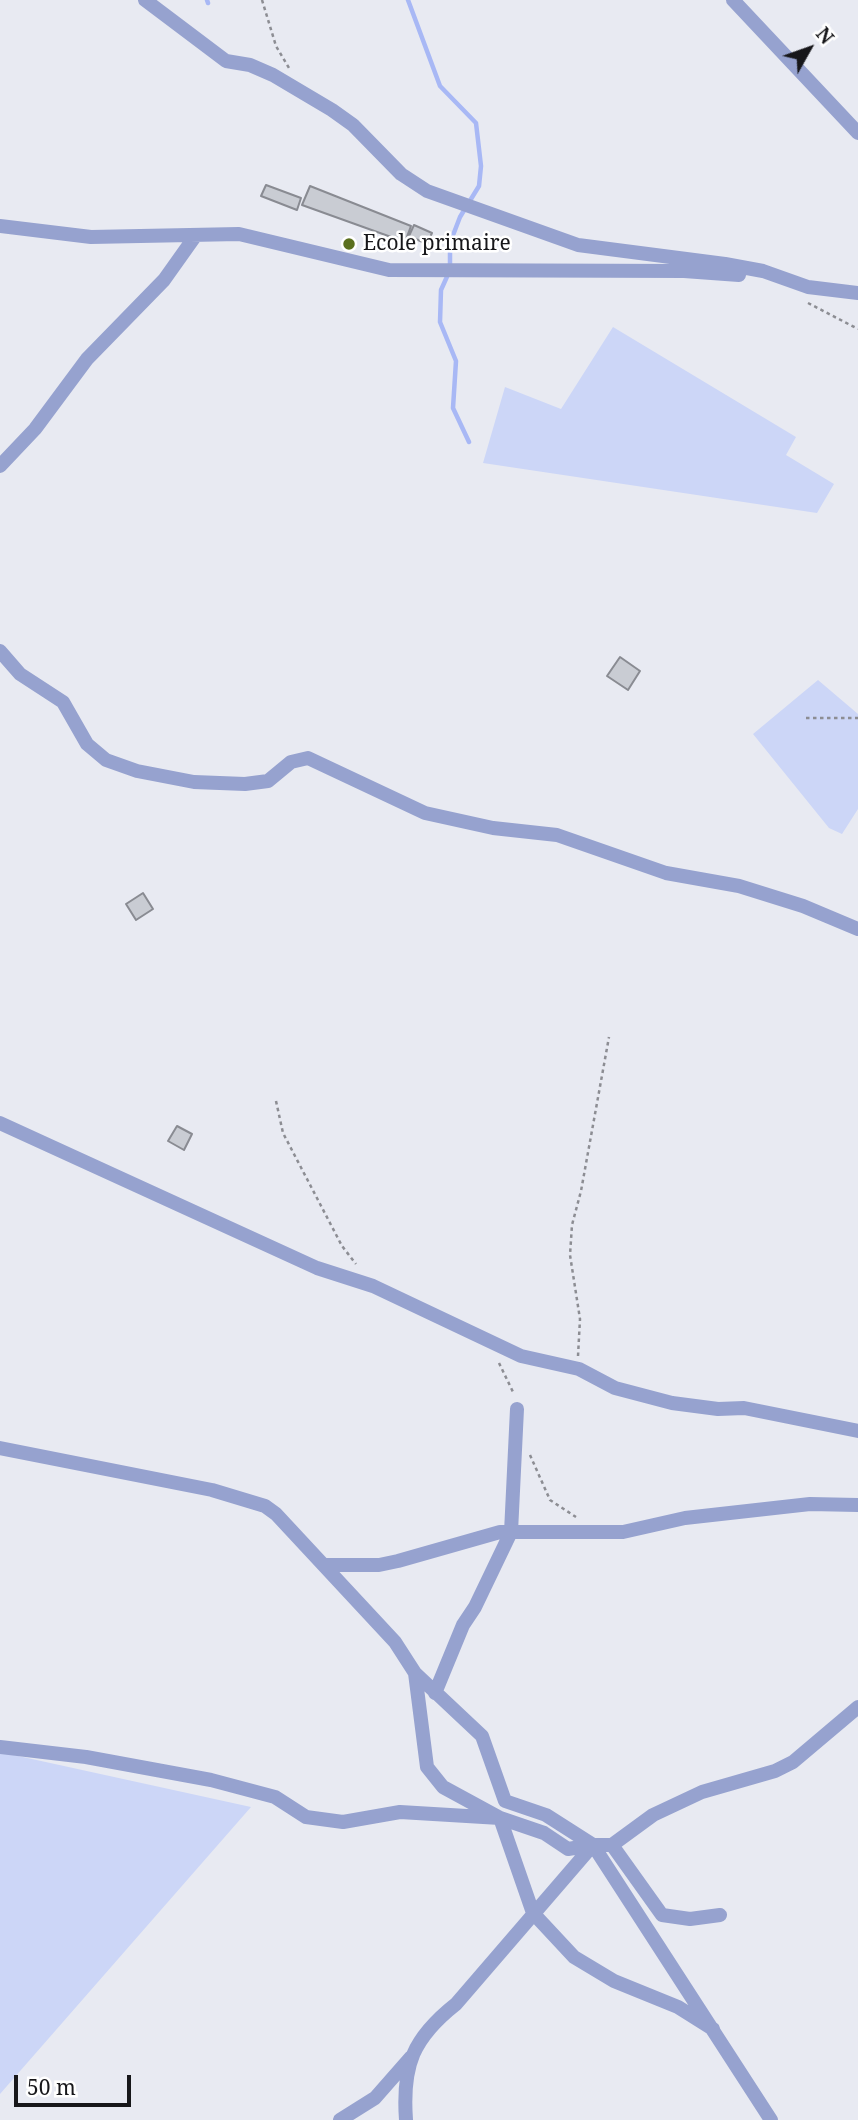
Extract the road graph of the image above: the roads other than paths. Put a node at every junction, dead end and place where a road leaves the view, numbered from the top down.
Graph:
1 (145, 0) edge
2 (733, 0) edge
3 (858, 133) edge
4 (0, 226) edge
5 (196, 235) junction
6 (763, 271) junction
7 (858, 293) edge
8 (0, 467) edge
9 (0, 651) edge
10 (858, 929) edge
11 (0, 1124) edge
12 (517, 1409) road end
13 (858, 1431) edge
14 (0, 1448) edge
15 (858, 1505) edge
16 (511, 1532) junction
17 (324, 1565) junction
18 (415, 1673) junction
19 (435, 1693) junction
20 (858, 1707) edge
21 (0, 1747) edge
22 (500, 1818) junction
23 (612, 1844) junction
24 (593, 1845) junction
25 (533, 1913) junction
26 (720, 1915) dead end
27 (713, 2029) junction
28 (411, 2056) junction
29 (340, 2120) edge
30 (406, 2120) edge
31 (771, 2120) edge

1 - 6 street
2 - 3 street
4 - 5 street
5 - 6 street
5 - 8 street
6 - 7 street
9 - 10 street
11 - 13 street
12 - 16 street
14 - 17 street
15 - 16 street
16 - 17 street
16 - 19 street
17 - 18 street
18 - 19 street
18 - 22 street
19 - 24 street
20 - 23 street
21 - 22 street
22 - 24 street
22 - 25 street
23 - 24 street
23 - 26 street
24 - 25 street
24 - 27 street
25 - 27 street
25 - 28 street
27 - 31 street
28 - 29 street
28 - 30 street

